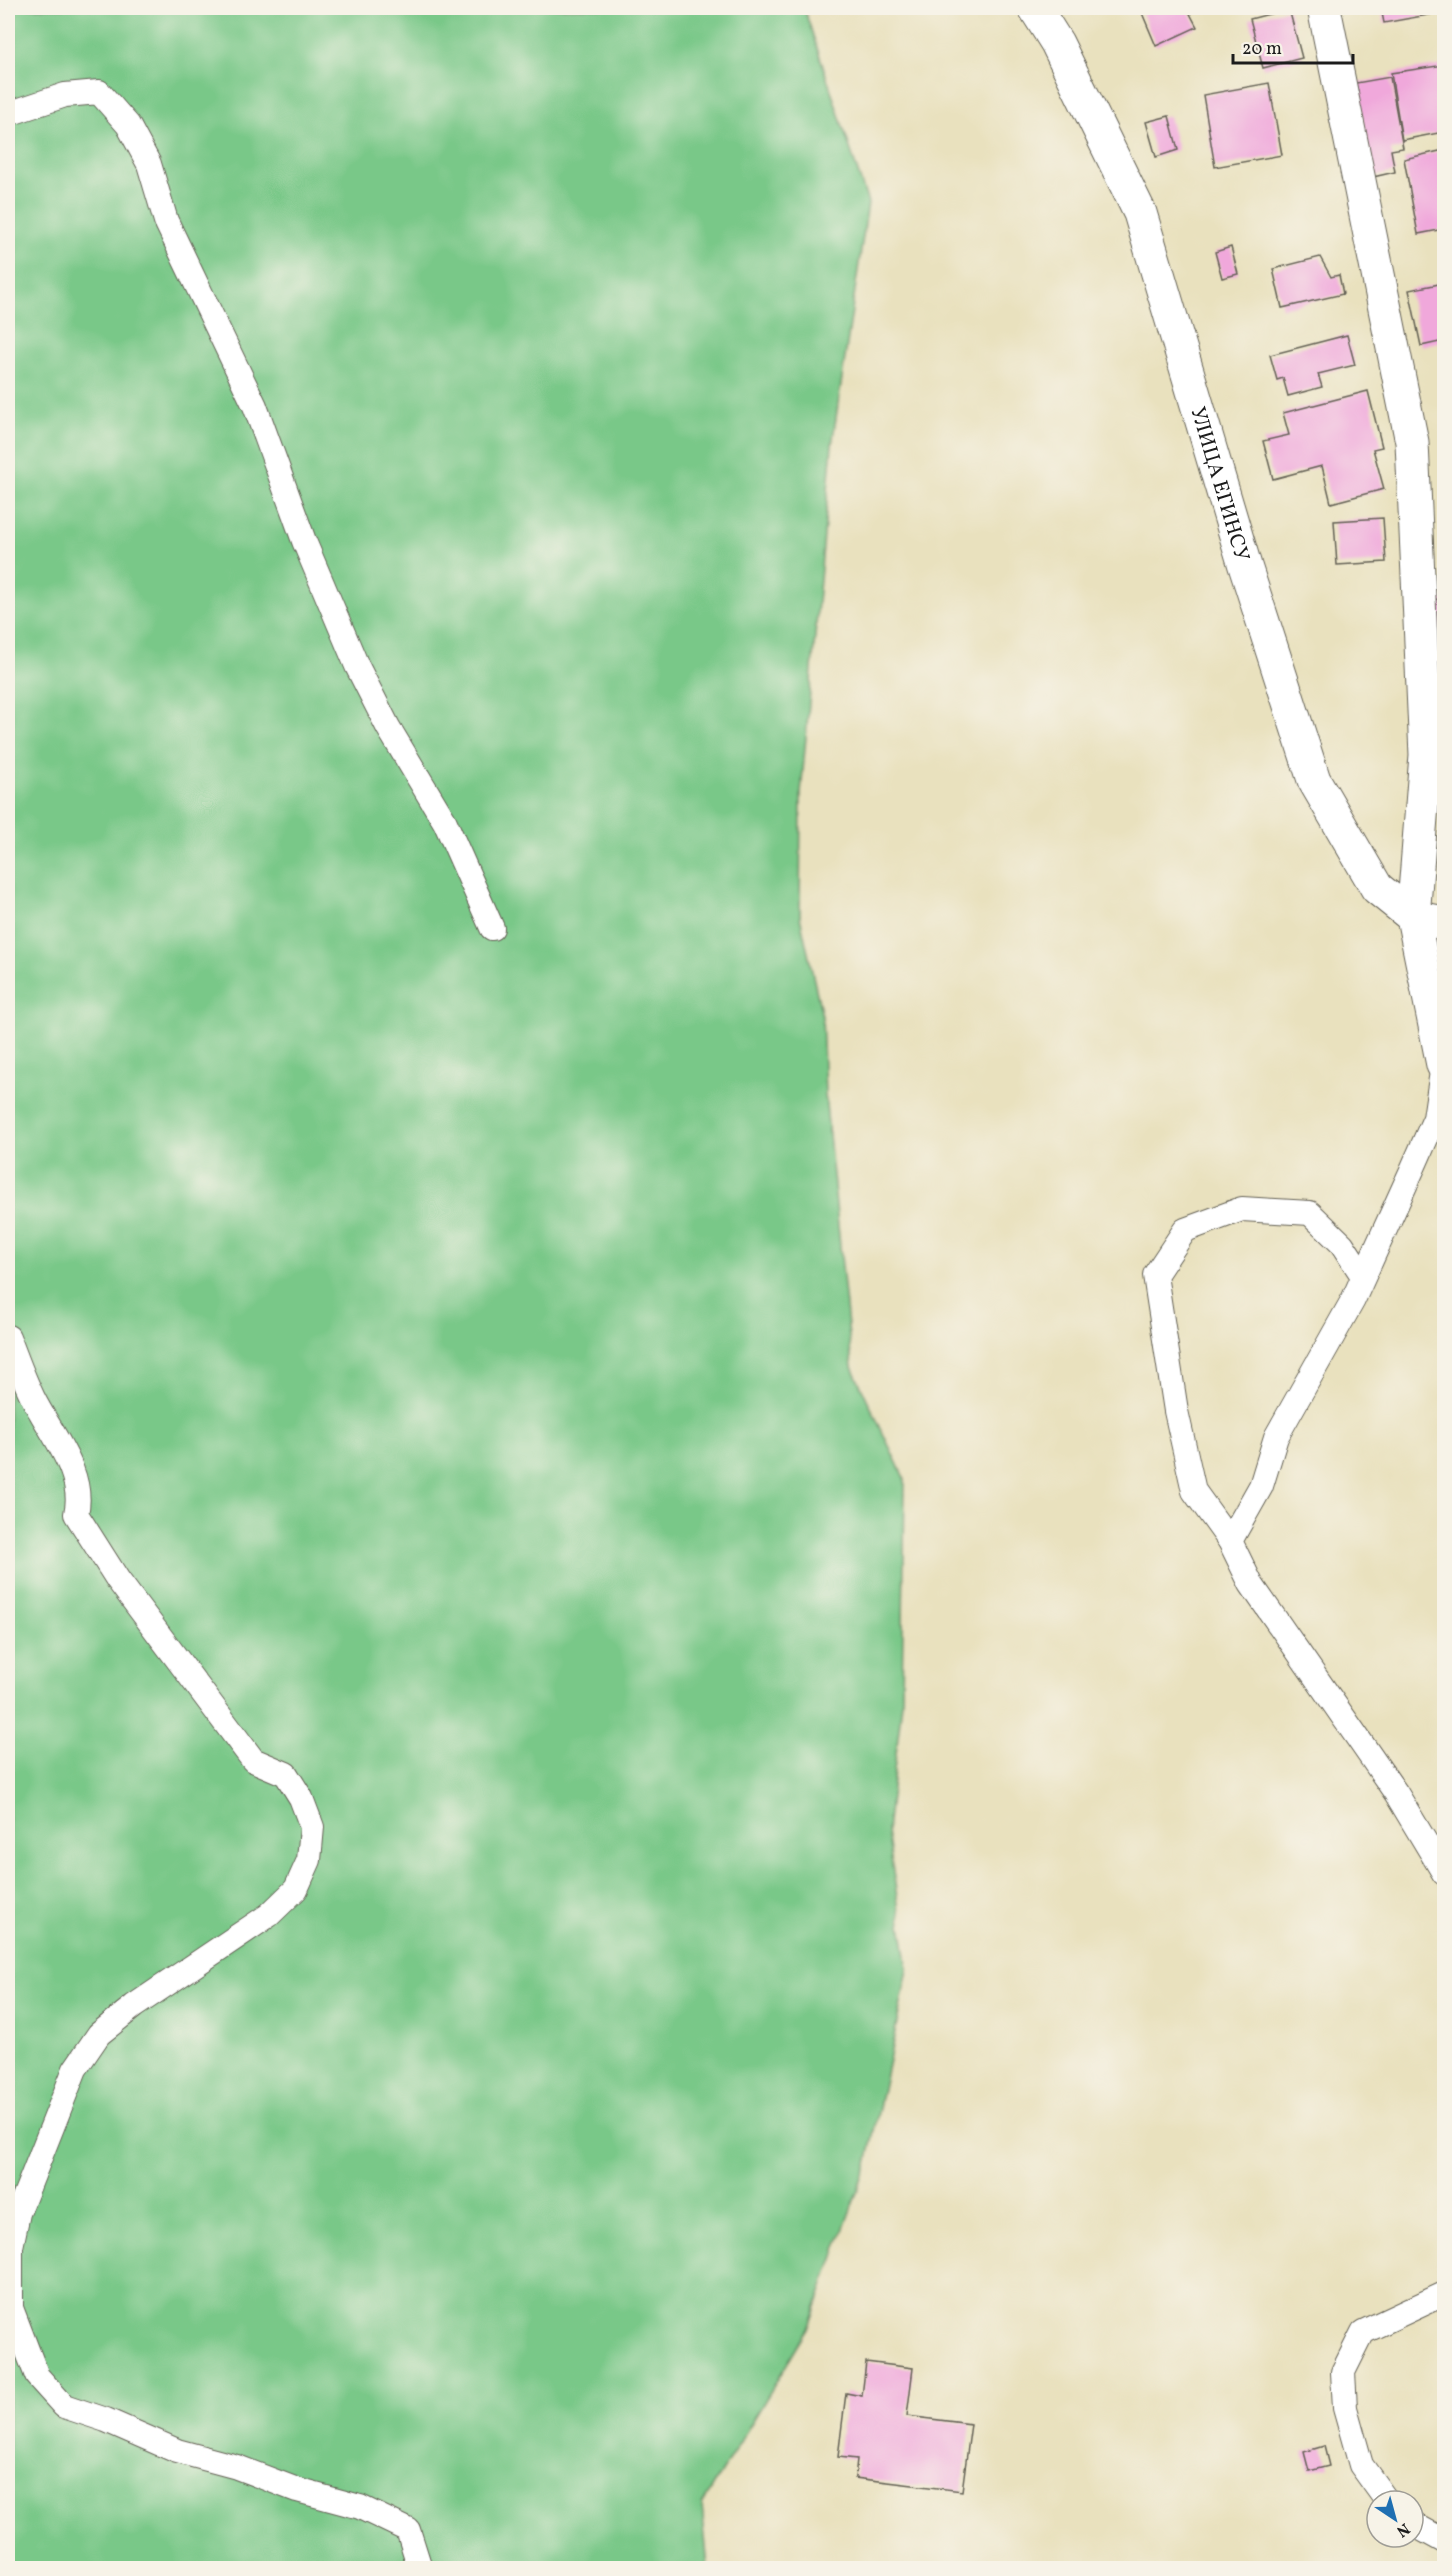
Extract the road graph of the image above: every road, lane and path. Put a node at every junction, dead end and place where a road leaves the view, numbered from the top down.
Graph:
1 (1035, 8) edge
2 (1324, 8) edge
3 (8, 114) edge
4 (1429, 920) edge
5 (492, 928) dead end
6 (1443, 1065) joint
7 (1363, 1276) junction
8 (8, 1337) edge
9 (1230, 1541) junction
10 (1444, 1873) edge
11 (1444, 2294) edge
12 (1378, 2489) edge
13 (1425, 2531) edge
14 (1444, 2541) edge
15 (420, 2568) edge

1 - 4 street, УЛИЦА ЕГИНСУ
2 - 4 street
3 - 5 lane
4 - 6 street
6 - 7 lane
7 - 9 lane
7 - 9 lane
8 - 15 lane
9 - 10 lane
11 - 12 lane
13 - 14 lane

